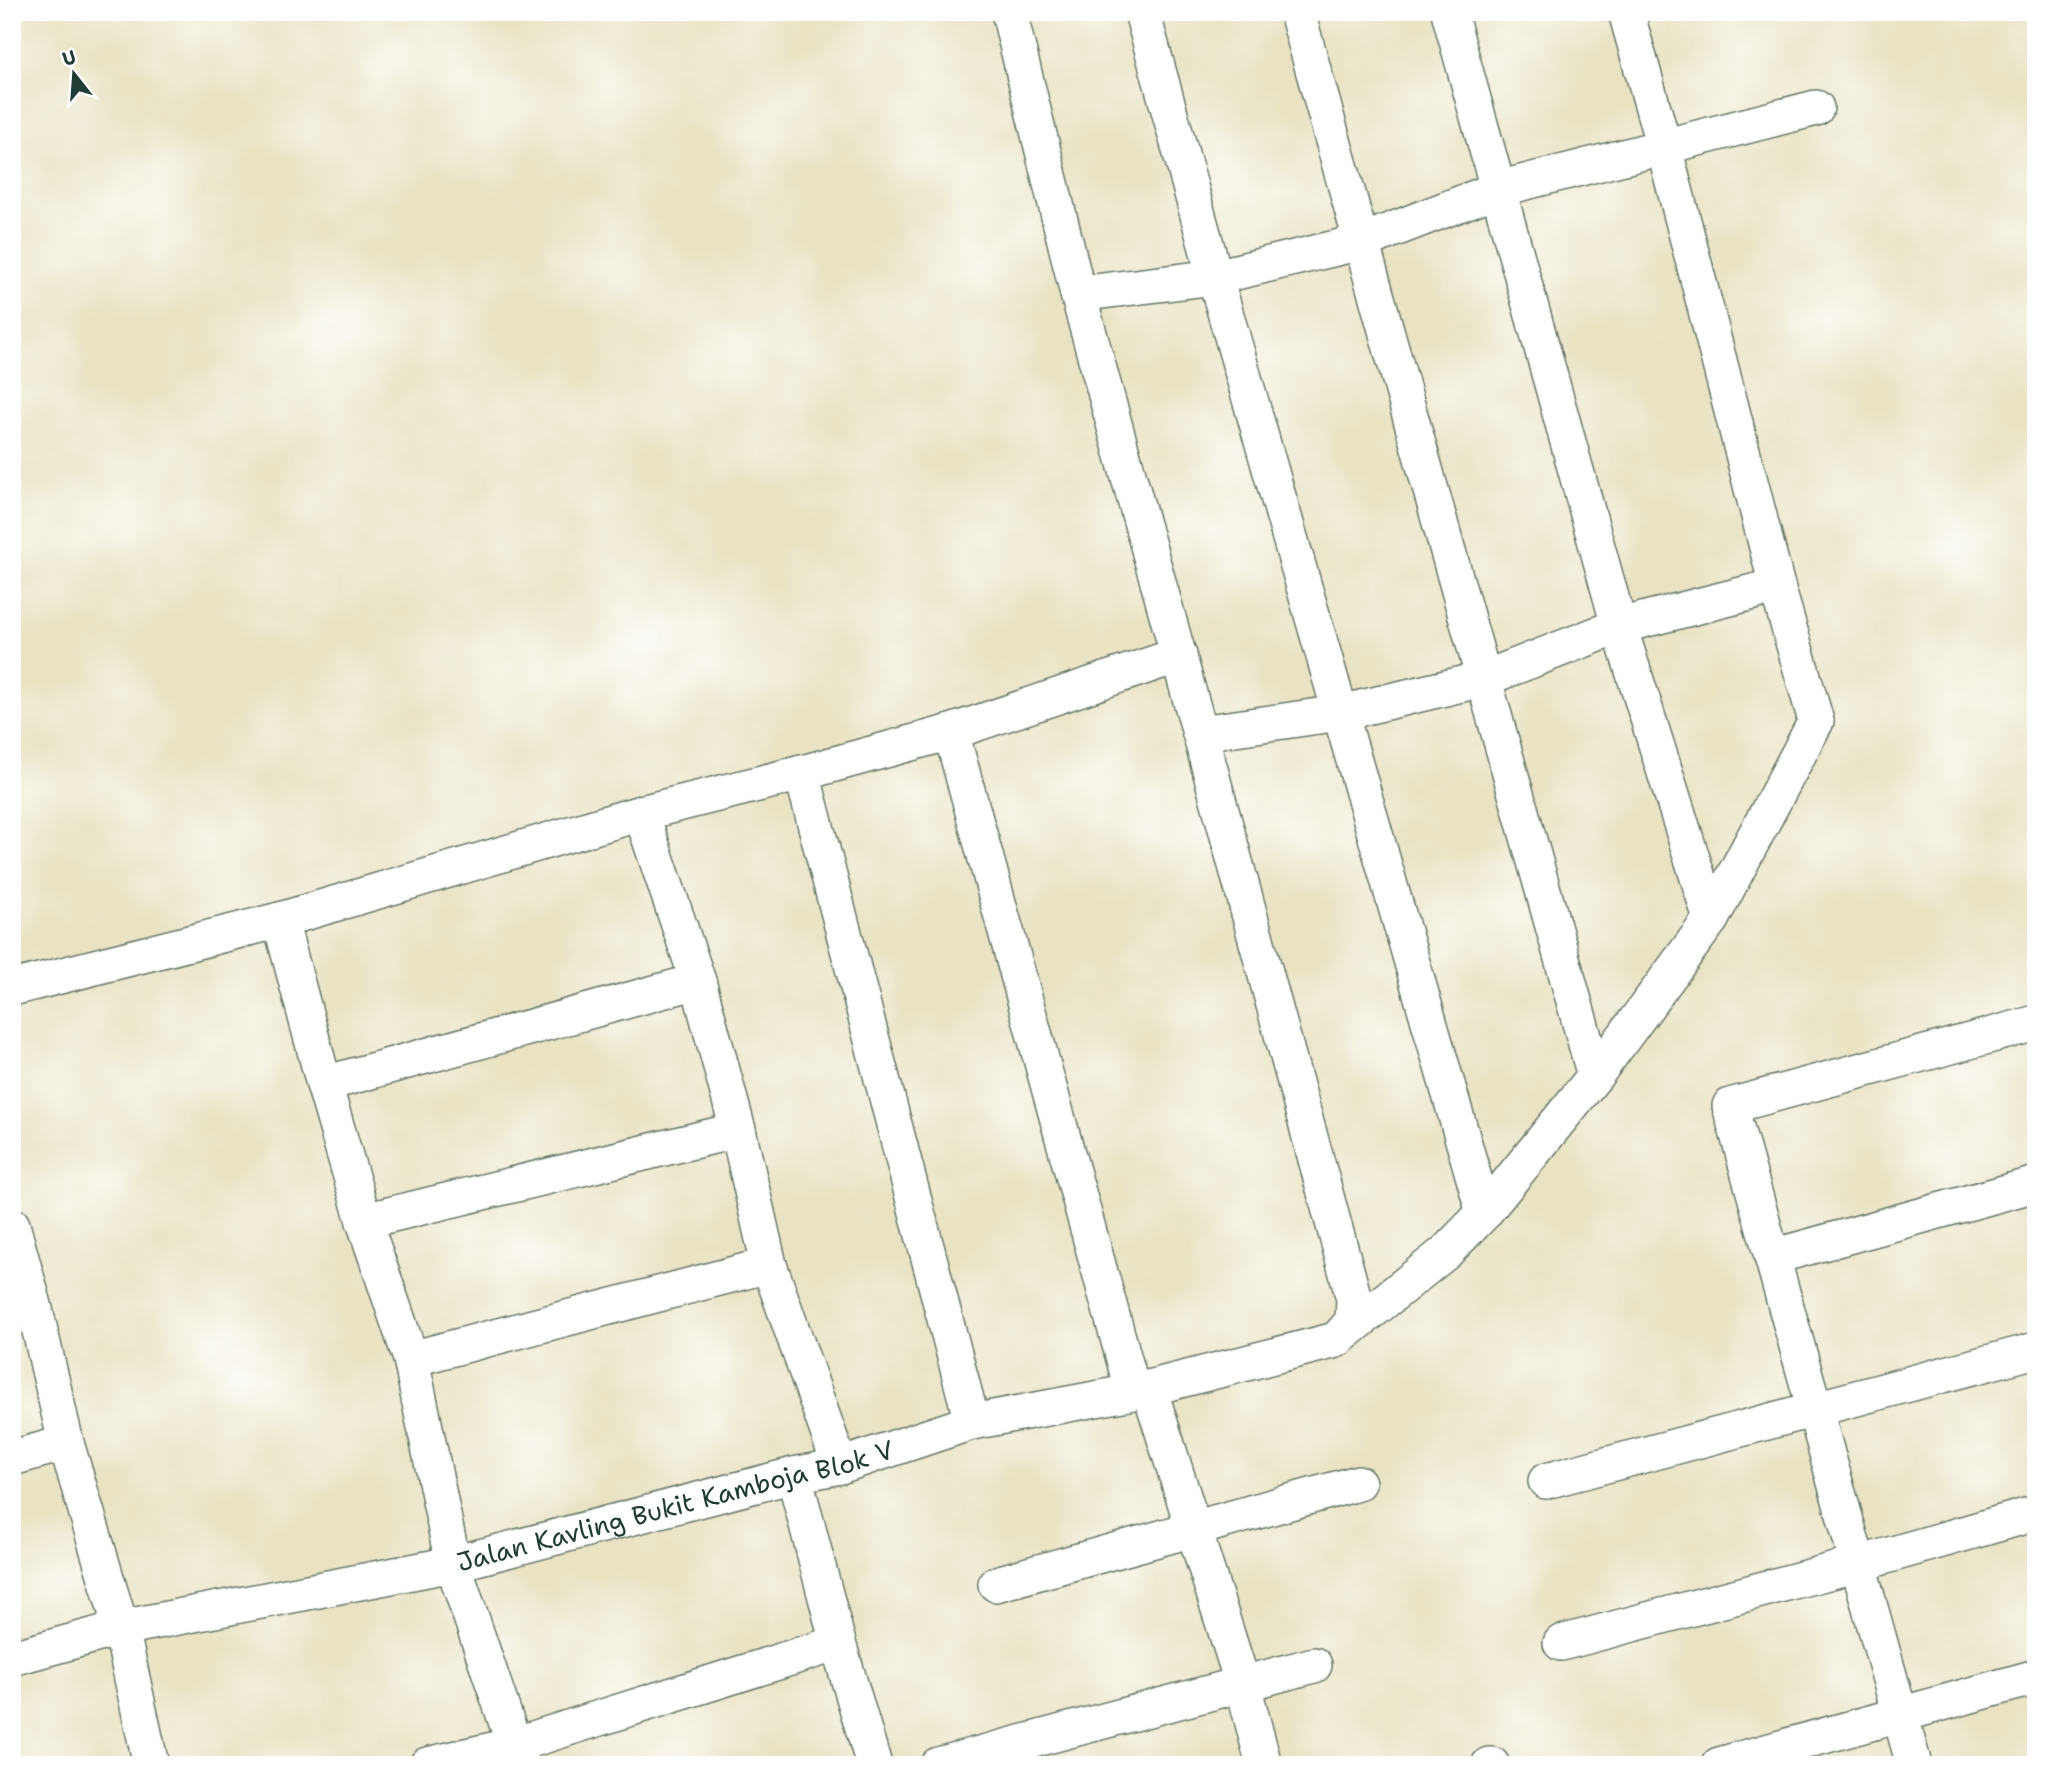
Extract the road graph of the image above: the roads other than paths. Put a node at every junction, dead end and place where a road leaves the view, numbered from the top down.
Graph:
1 (1009, 12) edge
2 (1142, 12) edge
3 (1297, 12) edge
4 (1448, 12) edge
5 (1626, 12) edge
6 (1816, 108) dead end
7 (1664, 147) junction
8 (1498, 189) junction
9 (1362, 242) junction
10 (1215, 277) junction
11 (1078, 294) junction
12 (1777, 586) junction
13 (1619, 626) junction
14 (1179, 655) junction
15 (1483, 679) junction
16 (1340, 713) junction
17 (951, 732) junction
18 (1200, 733) junction
19 (802, 773) junction
20 (641, 813) junction
21 (1711, 919) junction
22 (280, 920) junction
23 (698, 981) junction
24 (12, 988) edge
25 (2036, 1023) edge
26 (1595, 1076) junction
27 (324, 1084) junction
28 (738, 1130) junction
29 (2036, 1184) edge
30 (1484, 1213) junction
31 (364, 1221) junction
32 (12, 1225) edge
33 (1772, 1258) junction
34 (769, 1265) junction
35 (23, 1308) edge
36 (1336, 1340) junction
37 (2036, 1350) edge
38 (411, 1359) junction
39 (1141, 1390) junction
40 (1815, 1409) junction
41 (972, 1422) junction
42 (66, 1443) junction
43 (12, 1458) edge
44 (840, 1466) junction
45 (794, 1475) junction
46 (1546, 1481) dead end
47 (1358, 1483) dead end
48 (2036, 1513) edge
49 (1194, 1528) junction
50 (453, 1564) junction
51 (1858, 1564) junction
52 (996, 1584) dead end
53 (121, 1628) junction
54 (838, 1643) junction
55 (1561, 1643) dead end
56 (12, 1658) edge
57 (1314, 1665) dead end
58 (2036, 1677) edge
59 (1243, 1685) junction
60 (1900, 1716) junction
61 (517, 1755) edge
62 (151, 1765) edge
63 (427, 1765) edge
64 (874, 1765) edge
65 (938, 1765) edge
66 (1264, 1765) edge
67 (1719, 1765) edge
68 (1914, 1765) edge

1 - 11 street
2 - 10 street
3 - 9 street
4 - 8 street
5 - 7 street
6 - 7 street
7 - 8 street
7 - 12 street
8 - 9 street
8 - 13 street
9 - 10 street
9 - 15 street
10 - 11 street
10 - 16 street
11 - 14 street
12 - 13 street
12 - 21 street
13 - 15 street
13 - 21 street
14 - 17 street
14 - 18 street
15 - 16 street
15 - 26 street
16 - 18 street
16 - 30 street
17 - 19 street
17 - 39 street
18 - 36 street
19 - 20 street
19 - 41 street
20 - 22 street
20 - 23 street
21 - 26 street
22 - 24 street
22 - 27 street
23 - 27 street
23 - 28 street
25 - 33 street
26 - 30 street
27 - 31 street
28 - 31 street
28 - 34 street
29 - 33 street
30 - 36 street
31 - 38 street
32 - 35 street
33 - 40 street
34 - 38 street
34 - 44 street
35 - 42 street
36 - 39 street, Jalan Kavling Bukit Kamboja Blok V
37 - 40 street
38 - 50 street
39 - 41 street, Jalan Kavling Bukit Kamboja Blok V
39 - 49 street
40 - 46 street
40 - 51 street
41 - 44 street, Jalan Kavling Bukit Kamboja Blok V
42 - 43 street
42 - 53 street
44 - 45 street, Jalan Kavling Bukit Kamboja Blok V
45 - 50 street, Jalan Kavling Bukit Kamboja Blok V
45 - 54 street
47 - 49 street
48 - 51 street
49 - 52 street
49 - 59 street
50 - 53 street, Jalan Kavling Bukit Kamboja Blok V
50 - 61 street
51 - 55 street
51 - 60 street
53 - 56 street, Jalan Kavling Bukit Kamboja Blok V
53 - 62 street
54 - 61 street
54 - 64 street
57 - 59 street
58 - 60 street
59 - 65 street
59 - 66 street
60 - 67 street
60 - 68 street
61 - 63 street

